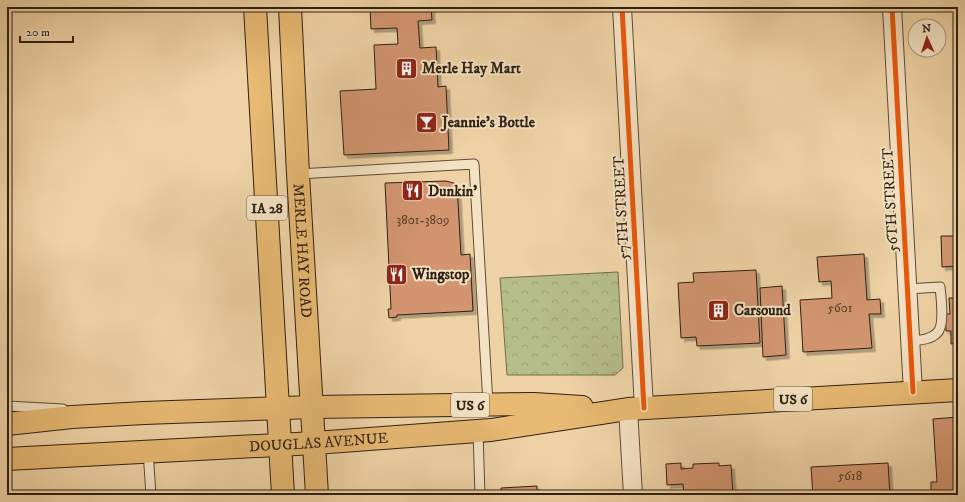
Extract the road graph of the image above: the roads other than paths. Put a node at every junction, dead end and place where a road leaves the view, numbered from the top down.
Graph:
1 (255, 7) edge
2 (290, 7) edge
3 (622, 7) edge
4 (892, 7) edge
5 (298, 174) junction
6 (907, 289) junction
7 (910, 341) junction
8 (958, 390) edge
9 (913, 392) junction
10 (488, 404) junction
11 (7, 406) edge
12 (313, 407) junction
13 (278, 409) junction
14 (636, 409) junction
15 (144, 413) junction
16 (7, 424) edge
17 (478, 431) junction
18 (315, 443) junction
19 (280, 445) junction
20 (148, 451) junction
21 (7, 459) edge
22 (151, 495) edge
23 (283, 495) edge
24 (317, 495) edge
25 (480, 495) edge
26 (633, 495) edge

1 - 13 main road, IA 28
2 - 5 main road, MERLE HAY ROAD / IA 28
3 - 14 street, 57TH STREET
4 - 6 street, 56TH STREET
5 - 10 lane
5 - 12 main road, MERLE HAY ROAD / IA 28
6 - 7 street, 56TH STREET
6 - 7 lane
7 - 9 street, 56TH STREET
8 - 9 main road, DOUGLAS AVENUE / US 6
9 - 14 main road, DOUGLAS AVENUE / US 6
10 - 12 main road, DOUGLAS AVENUE / US 6
10 - 14 main road, DOUGLAS AVENUE / US 6
11 - 15 lane
12 - 13 main road, DOUGLAS AVENUE / US 6
12 - 18 main road, MERLE HAY ROAD / IA 28
13 - 15 main road, DOUGLAS AVENUE
13 - 19 main road
14 - 17 main road, DOUGLAS AVENUE / US 6
14 - 26 street, 57TH STREET
15 - 16 main road, DOUGLAS AVENUE
17 - 18 main road, DOUGLAS AVENUE / US 6
17 - 25 lane
18 - 19 main road, DOUGLAS AVENUE
18 - 24 main road, MERLE HAY ROAD
19 - 20 main road, DOUGLAS AVENUE
19 - 23 main road
20 - 21 main road, DOUGLAS AVENUE
20 - 22 lane

